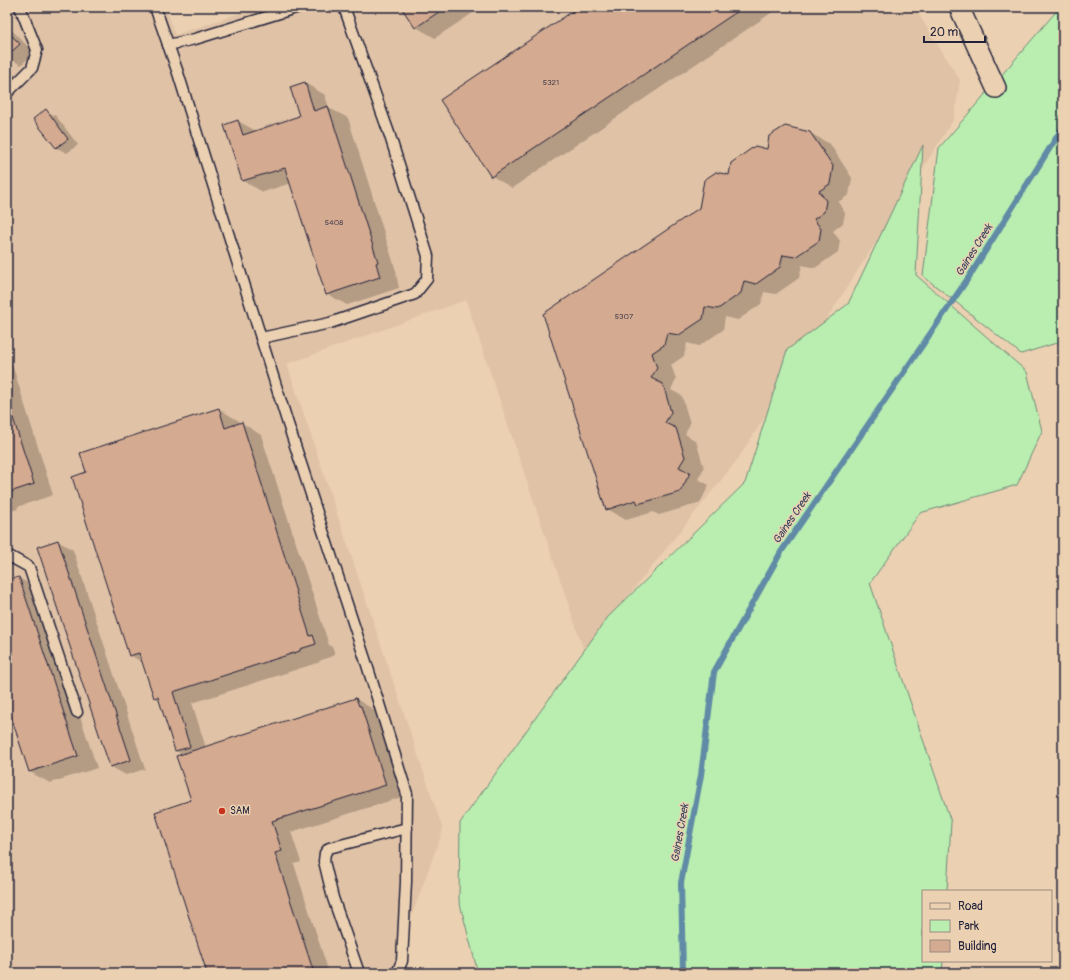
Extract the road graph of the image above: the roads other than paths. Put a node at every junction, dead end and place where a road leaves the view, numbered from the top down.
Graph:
1 (20, 7) edge
2 (155, 7) edge
3 (299, 7) edge
4 (344, 7) edge
5 (959, 7) edge
6 (168, 45) junction
7 (996, 88) dead end
8 (7, 93) edge
9 (261, 338) junction
10 (7, 557) edge
11 (77, 712) dead end
12 (407, 828) junction
13 (359, 973) edge
14 (397, 973) edge

1 - 8 lane
2 - 6 lane
3 - 6 lane
4 - 9 lane
5 - 7 street
6 - 9 lane
9 - 12 lane
10 - 11 lane
12 - 13 lane
12 - 14 lane

